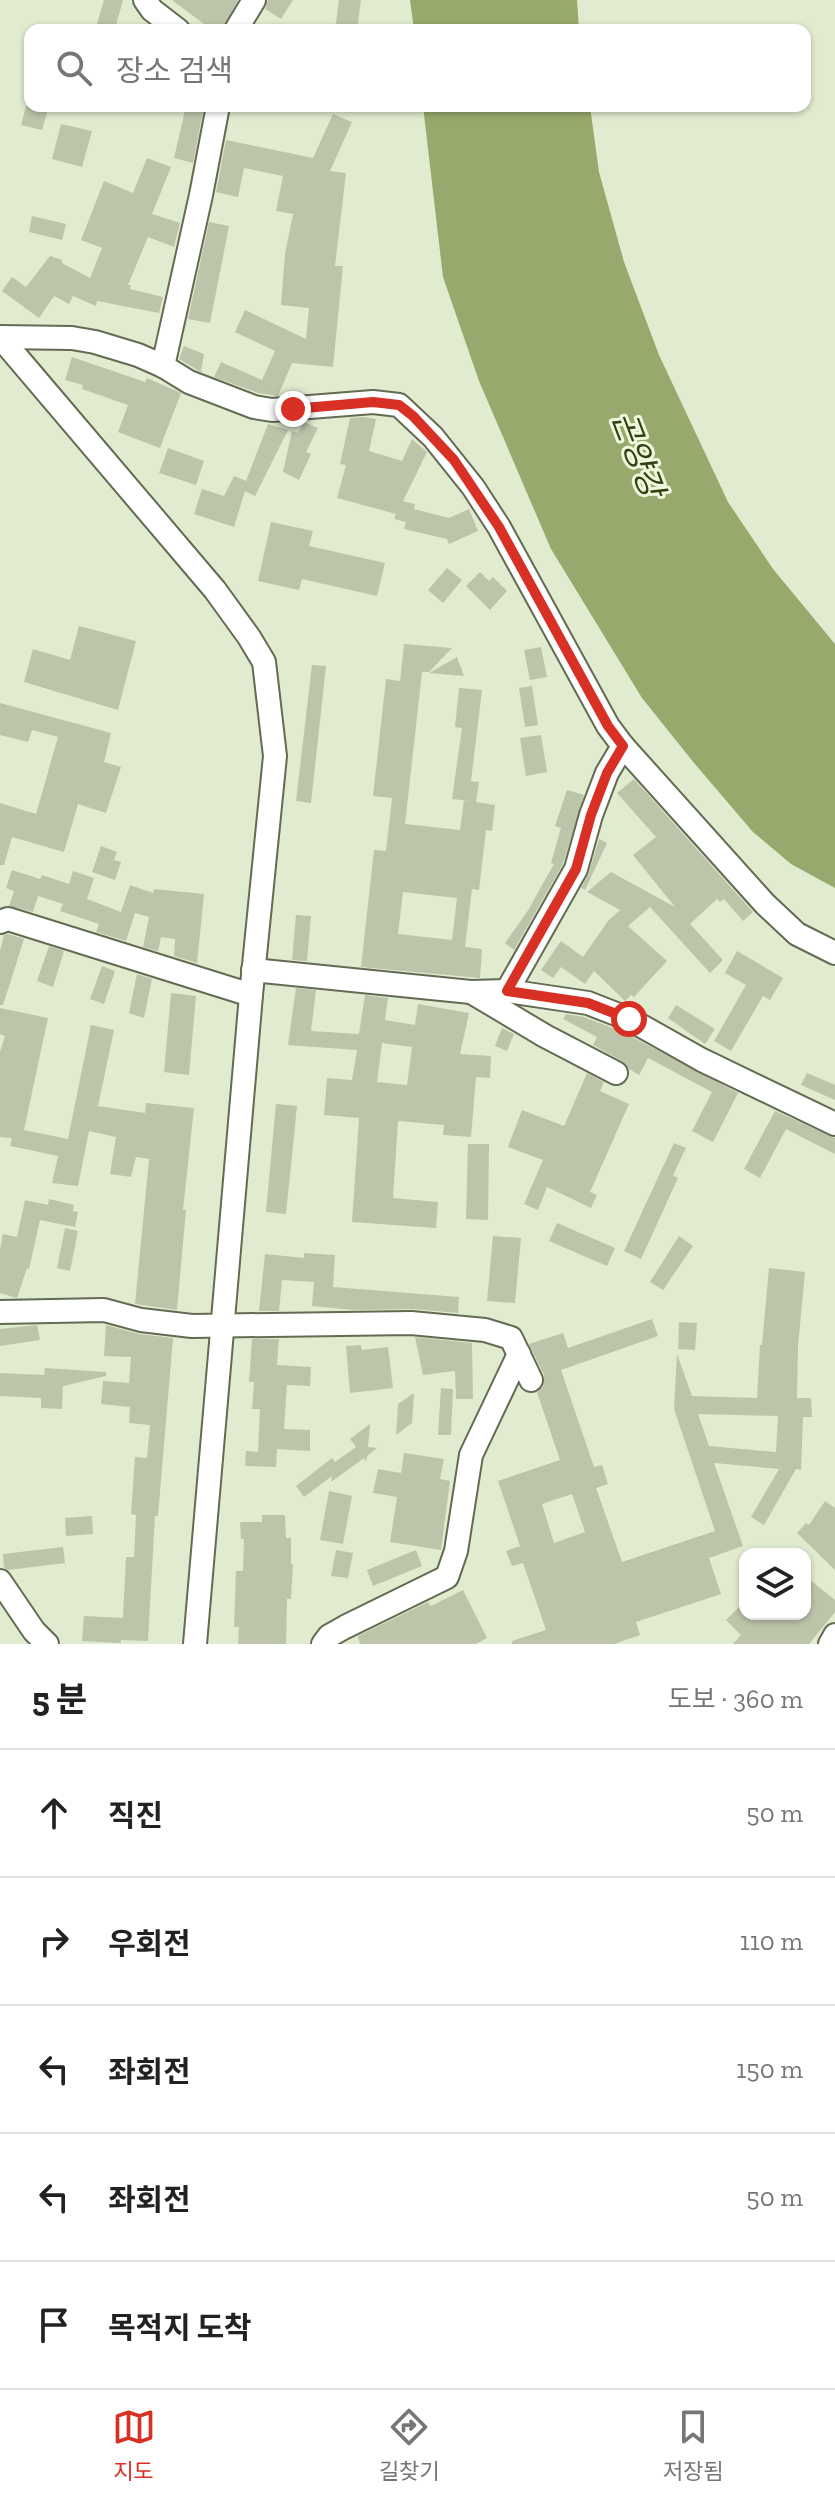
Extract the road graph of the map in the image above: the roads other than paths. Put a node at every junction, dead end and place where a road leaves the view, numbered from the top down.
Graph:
1 (145, 0) edge
2 (254, 0) edge
3 (170, 24) edge
4 (240, 24) edge
5 (217, 112) edge
6 (0, 337) edge
7 (163, 366) junction
8 (25, 368) junction
9 (0, 371) edge
10 (623, 746) junction
11 (0, 922) edge
12 (835, 953) edge
13 (253, 970) junction
14 (507, 991) junction
15 (471, 992) junction
16 (251, 995) junction
17 (616, 1073) dead end
18 (835, 1124) edge
19 (0, 1312) edge
20 (222, 1325) junction
21 (519, 1354) junction
22 (531, 1380) dead end
23 (0, 1581) edge
24 (835, 1635) edge
25 (47, 1644) edge
26 (195, 1644) edge
27 (323, 1644) edge
28 (830, 1644) edge

1 - 3 street
2 - 4 street
5 - 7 street
6 - 7 street
6 - 8 street
7 - 10 street
8 - 9 street
8 - 13 street
10 - 12 street
10 - 14 street
11 - 16 street
13 - 15 street
13 - 16 street
14 - 15 street
14 - 18 street
15 - 17 street
16 - 20 street
19 - 20 street
20 - 21 street
20 - 26 street
21 - 22 street
21 - 27 street
23 - 25 street
24 - 28 street

